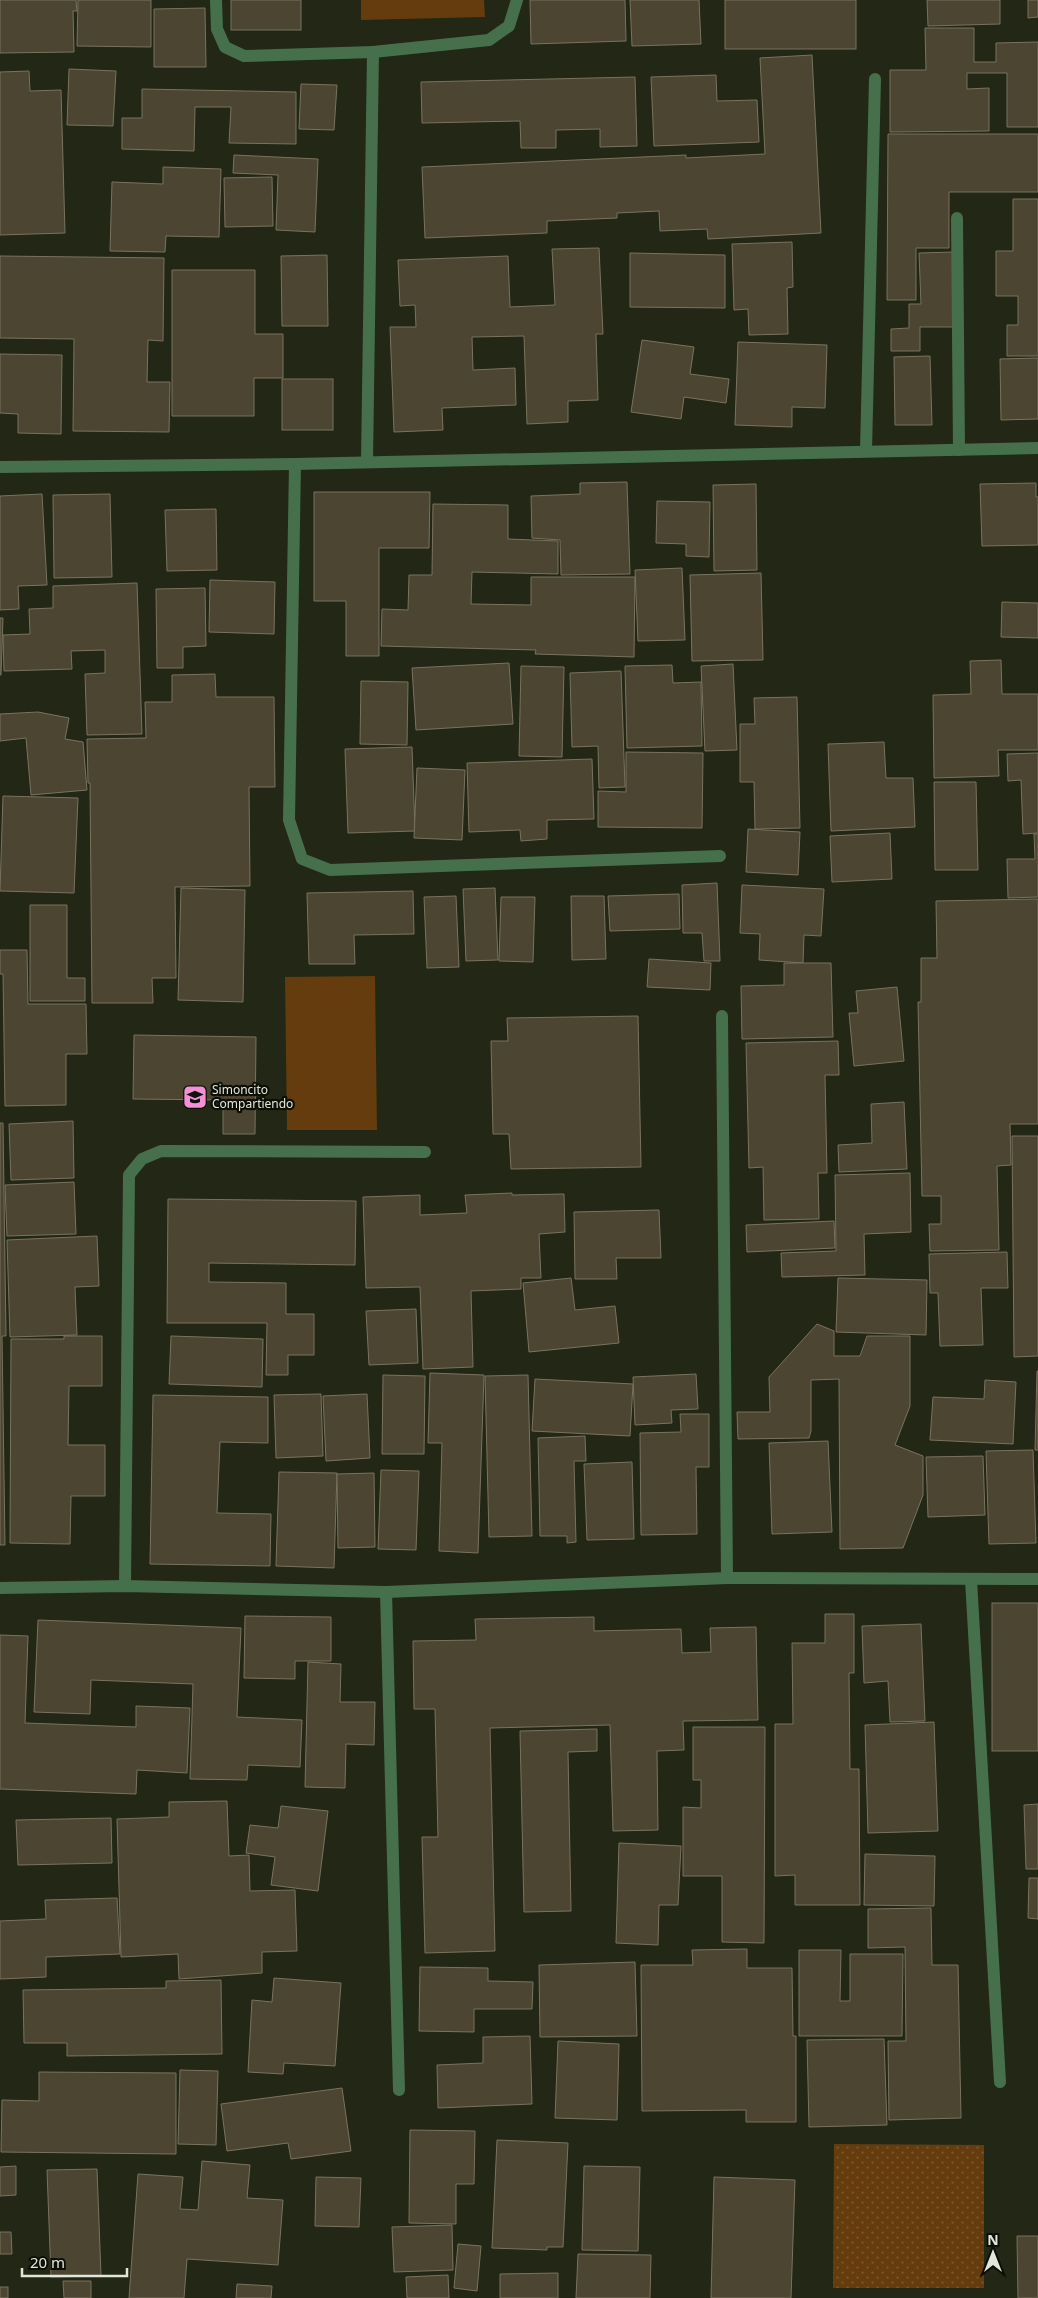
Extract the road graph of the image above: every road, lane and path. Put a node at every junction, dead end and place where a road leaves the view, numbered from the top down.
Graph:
1 (216, 0) edge
2 (517, 0) edge
3 (373, 52) junction
4 (875, 79) dead end
5 (957, 218) dead end
6 (1038, 448) edge
7 (866, 450) junction
8 (960, 450) junction
9 (368, 461) junction
10 (295, 464) junction
11 (0, 467) edge
12 (720, 856) dead end
13 (722, 1016) dead end
14 (425, 1152) dead end
15 (727, 1578) junction
16 (1038, 1579) edge
17 (972, 1580) junction
18 (125, 1586) junction
19 (0, 1588) edge
20 (386, 1592) junction
21 (1000, 2082) dead end
22 (399, 2090) dead end

1 - 3 street
2 - 3 street
3 - 9 street
4 - 7 street
5 - 8 street
6 - 8 street
7 - 8 street
7 - 9 street
9 - 10 street
10 - 11 street
10 - 12 street
13 - 15 street
14 - 18 street
15 - 17 street
15 - 20 street
16 - 17 street
17 - 21 street
18 - 19 street
18 - 20 street
20 - 22 street

